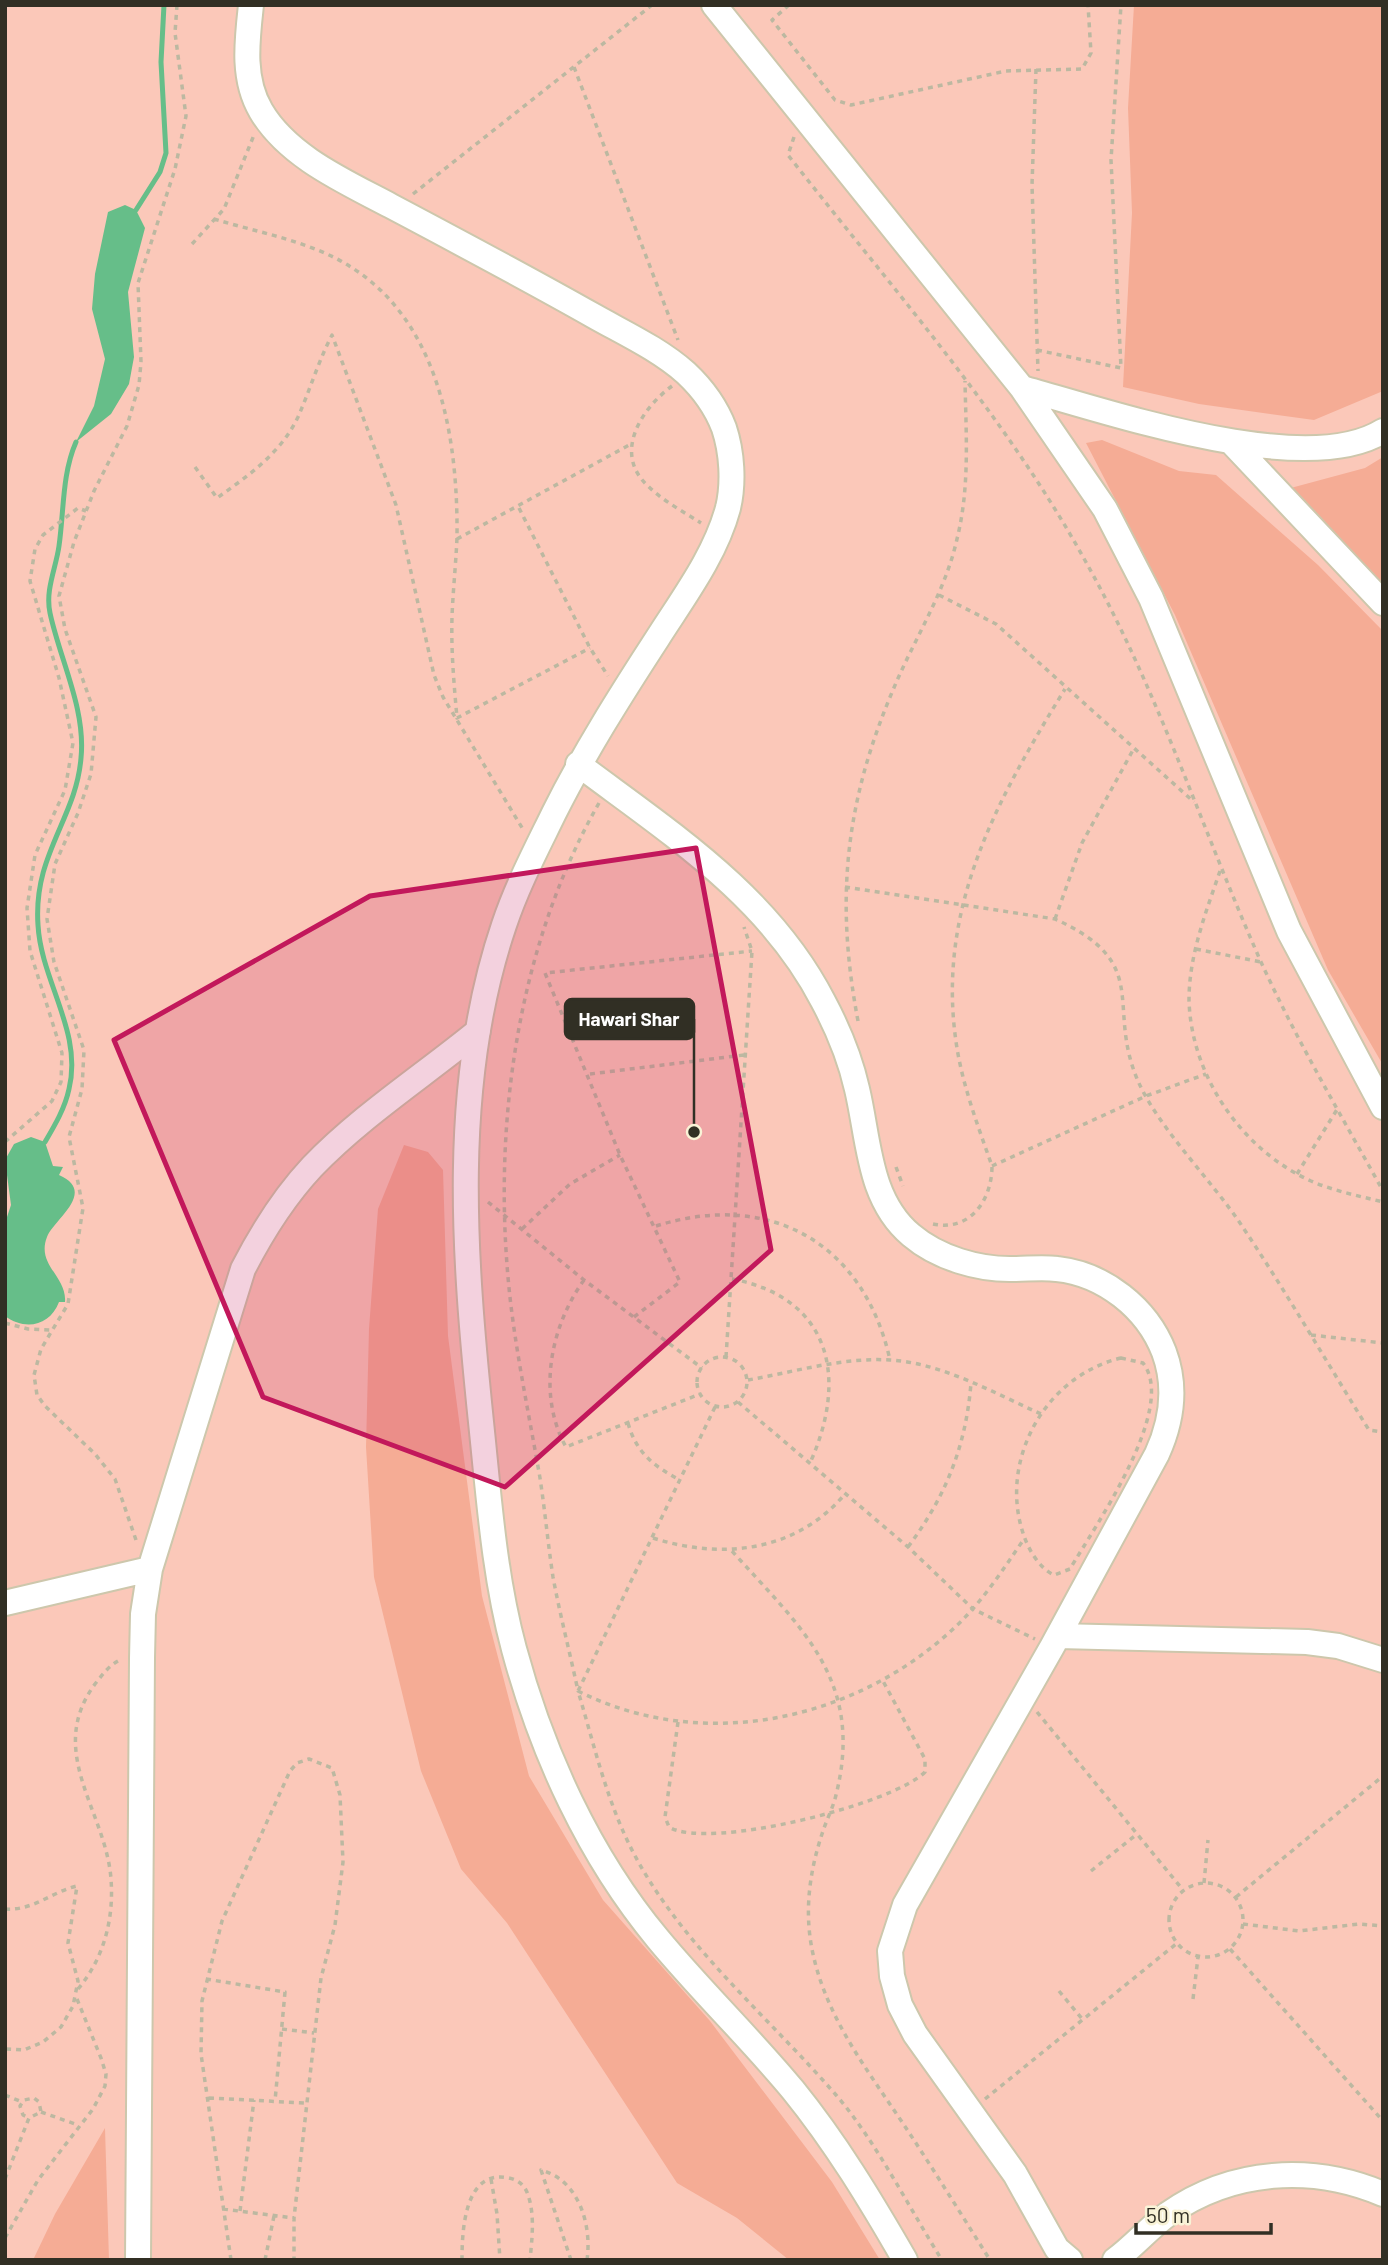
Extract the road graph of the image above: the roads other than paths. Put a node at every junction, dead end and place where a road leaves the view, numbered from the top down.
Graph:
1 (251, 5) edge
2 (714, 5) edge
3 (1030, 391) junction
4 (1383, 431) edge
5 (1233, 444) junction
6 (1383, 603) edge
7 (578, 764) junction
8 (478, 1031) junction
9 (1383, 1107) edge
10 (150, 1569) junction
11 (5, 1603) edge
12 (1055, 1642) junction
13 (1383, 1660) edge
14 (1383, 2194) edge
15 (138, 2260) edge
16 (905, 2260) edge
17 (1070, 2260) edge
18 (1115, 2260) edge

1 - 7 street
2 - 3 street
3 - 5 street
3 - 9 street
4 - 5 street
5 - 6 street
7 - 8 street
7 - 12 street
8 - 10 street
8 - 16 street
10 - 11 street
10 - 15 street
12 - 13 street
12 - 17 street
14 - 18 street

